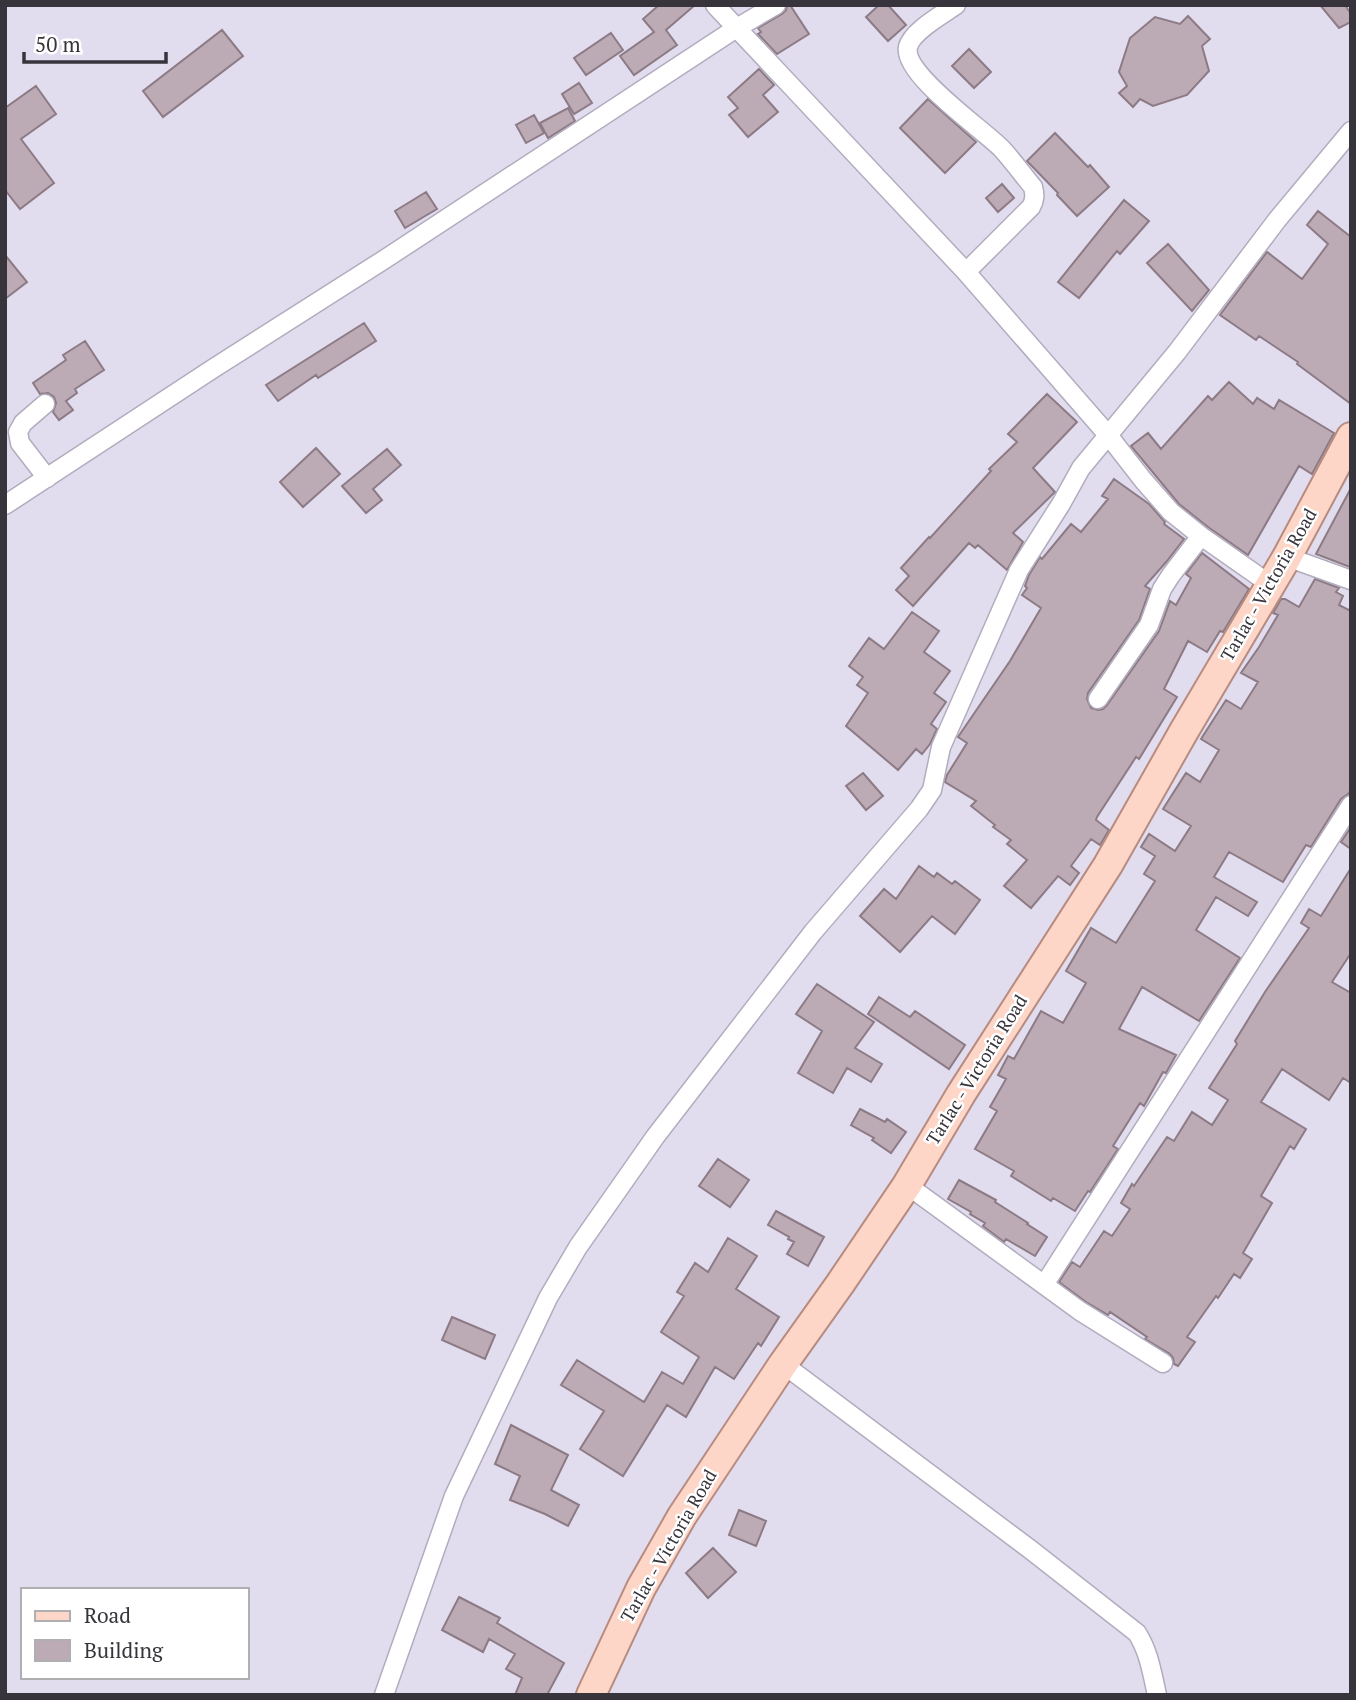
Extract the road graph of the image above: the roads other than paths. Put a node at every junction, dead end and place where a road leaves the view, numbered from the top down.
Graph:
1 (715, 5) edge
2 (776, 5) edge
3 (956, 5) edge
4 (735, 29) junction
5 (1351, 131) edge
6 (967, 272) junction
7 (45, 404) dead end
8 (1108, 435) junction
9 (1350, 440) edge
10 (47, 478) junction
11 (5, 505) edge
12 (1201, 536) junction
13 (1287, 557) junction
14 (1351, 580) edge
15 (1270, 585) junction
16 (1098, 699) dead end
17 (1351, 805) edge
18 (907, 1185) junction
19 (1044, 1285) junction
20 (1163, 1363) dead end
21 (783, 1364) junction
22 (384, 1695) edge
23 (591, 1695) edge
24 (1157, 1695) edge

1 - 4 street
2 - 4 street
3 - 6 street
4 - 6 street
4 - 10 street
5 - 8 street
6 - 8 street
7 - 10 street
8 - 12 street
8 - 22 street
9 - 13 main road, Tarlac - Victoria Road
10 - 11 street
12 - 15 street
12 - 16 street
13 - 14 street
13 - 15 main road, Tarlac - Victoria Road
15 - 18 main road, Tarlac - Victoria Road
17 - 19 street
18 - 19 street
18 - 21 main road, Tarlac - Victoria Road
19 - 20 street
21 - 23 main road, Tarlac - Victoria Road
21 - 24 street

